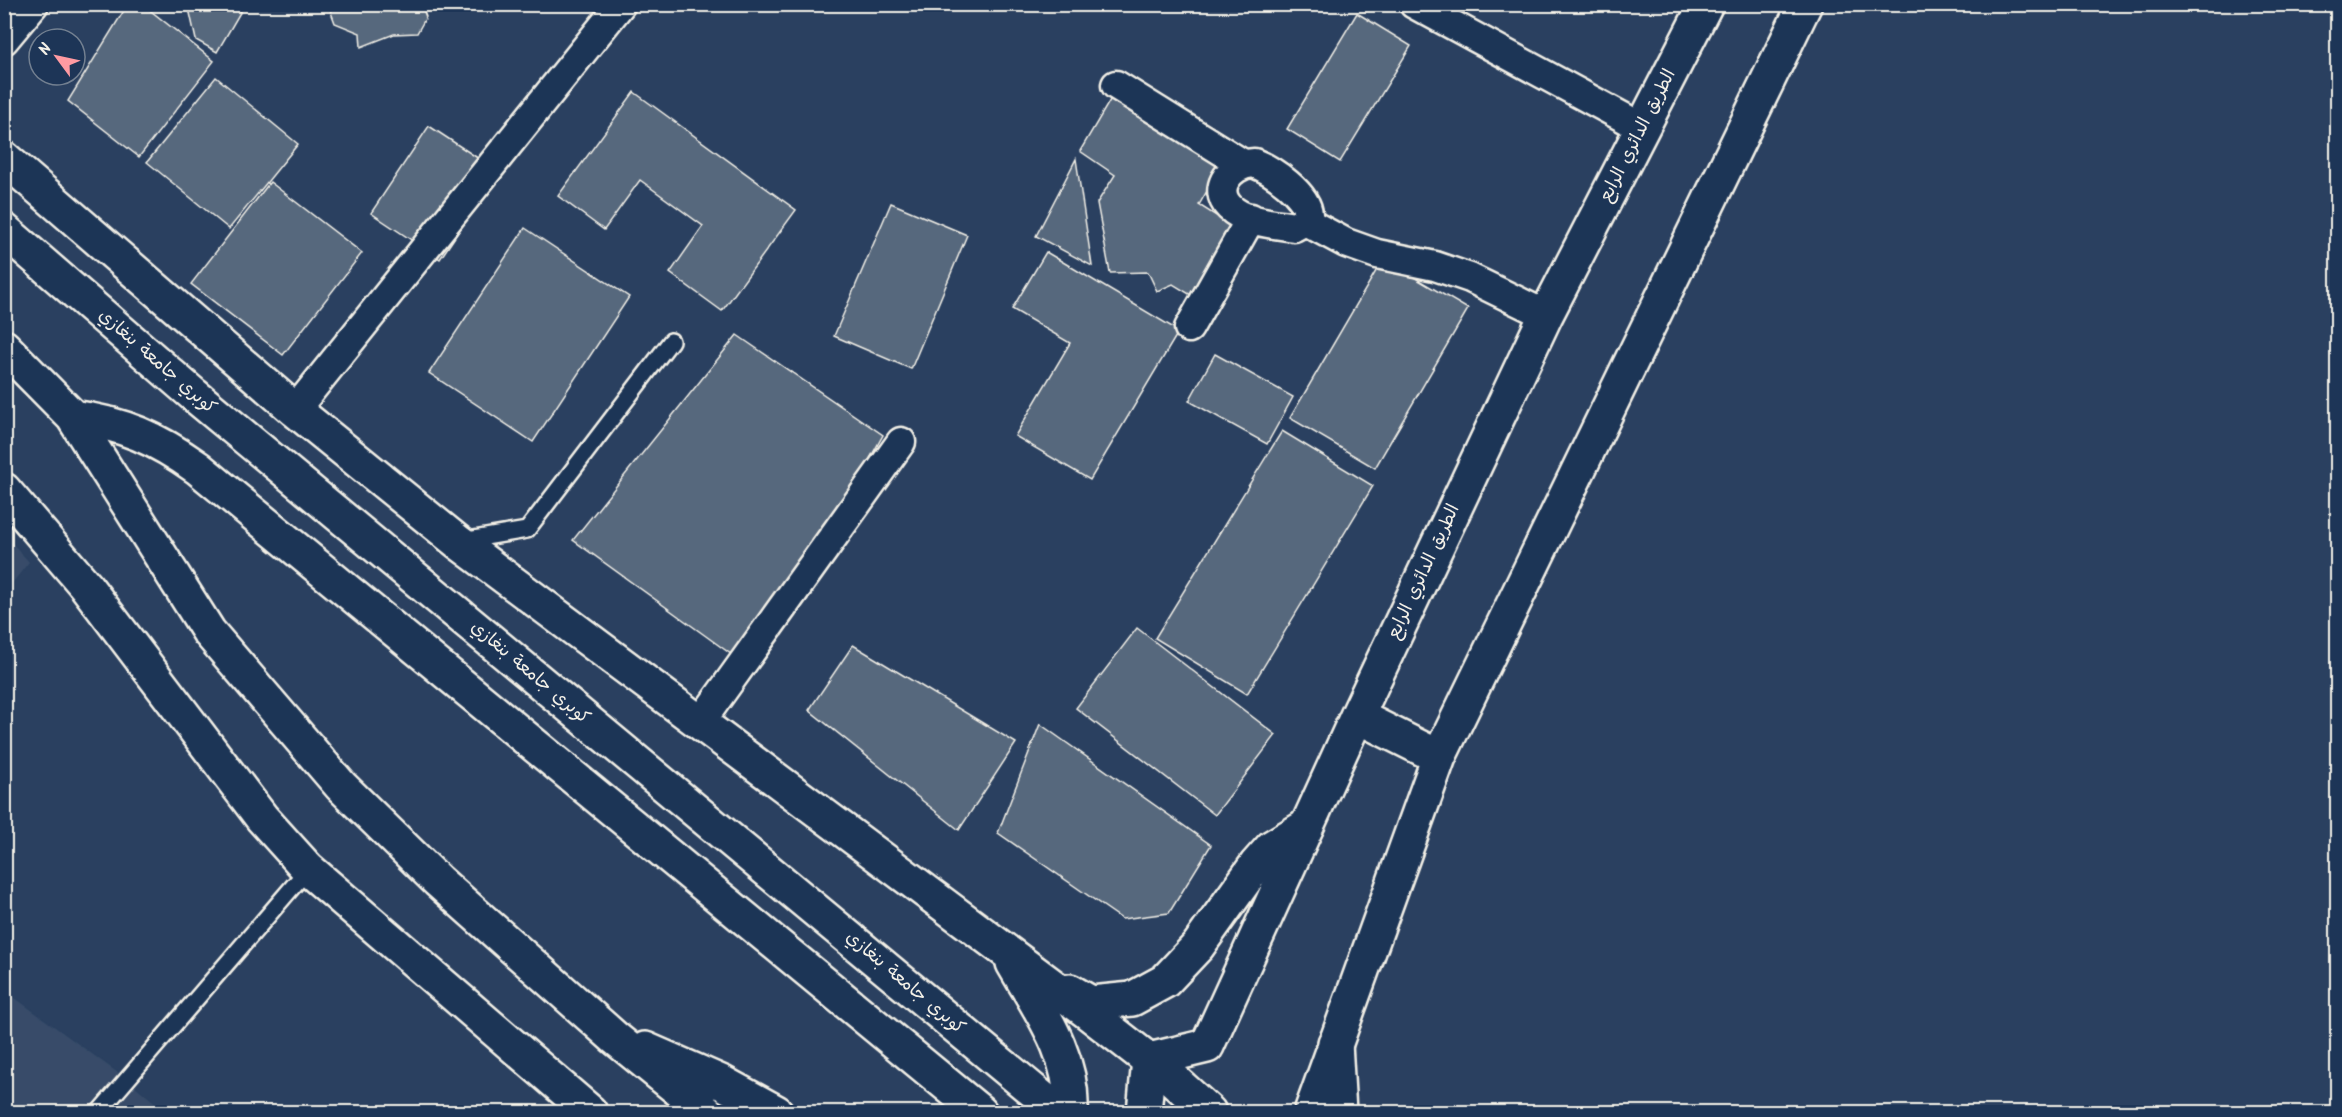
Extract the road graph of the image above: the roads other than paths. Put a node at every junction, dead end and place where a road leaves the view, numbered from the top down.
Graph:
1 (34, 4) edge
2 (621, 4) edge
3 (1414, 4) edge
4 (1706, 4) edge
5 (1805, 4) edge
6 (4, 40) edge
7 (1116, 85) dead end
8 (1643, 128) junction
9 (4, 158) edge
10 (1243, 164) junction
11 (1251, 218) junction
12 (1305, 221) junction
13 (4, 230) edge
14 (1546, 315) junction
15 (1189, 328) dead end
16 (671, 341) dead end
17 (4, 347) edge
18 (294, 410) junction
19 (73, 417) junction
20 (901, 442) dead end
21 (4, 490) edge
22 (458, 542) junction
23 (1357, 716) junction
24 (699, 724) junction
25 (1439, 757) junction
26 (1308, 826) junction
27 (308, 869) junction
28 (1006, 953) junction
29 (615, 1038) junction
30 (1335, 1043) junction
31 (1149, 1060) junction
32 (99, 1113) edge
33 (590, 1113) edge
34 (706, 1113) edge
35 (776, 1113) edge
36 (980, 1113) edge
37 (1059, 1113) edge
38 (1071, 1113) edge
39 (1144, 1113) edge
40 (1209, 1113) edge
41 (1311, 1113) edge
42 (1339, 1113) edge

1 - 6 street
2 - 18 street
3 - 8 street
4 - 8 main road, الطريق الدائري الرابع
5 - 25 main road
7 - 10 street
8 - 14 main road, الطريق الدائري الرابع
9 - 18 main road
10 - 11 street
10 - 12 street
11 - 12 street
11 - 15 street
12 - 14 street
13 - 37 main road, كوبري جامعة بنغازي
14 - 23 main road, الطريق الدائري الرابع
16 - 22 lane
17 - 19 main road
18 - 22 main road
19 - 29 main road
19 - 36 main road
20 - 24 street
21 - 27 main road
22 - 24 main road
23 - 25 main road
23 - 26 main road, الطريق الدائري الرابع
24 - 28 main road
25 - 30 main road
26 - 28 main road
26 - 31 main road, الطريق الدائري الرابع
27 - 32 lane
27 - 33 main road
28 - 31 main road
28 - 38 main road
29 - 34 main road
29 - 35 main road
30 - 41 main road
30 - 42 main road
31 - 39 main road
31 - 40 main road

